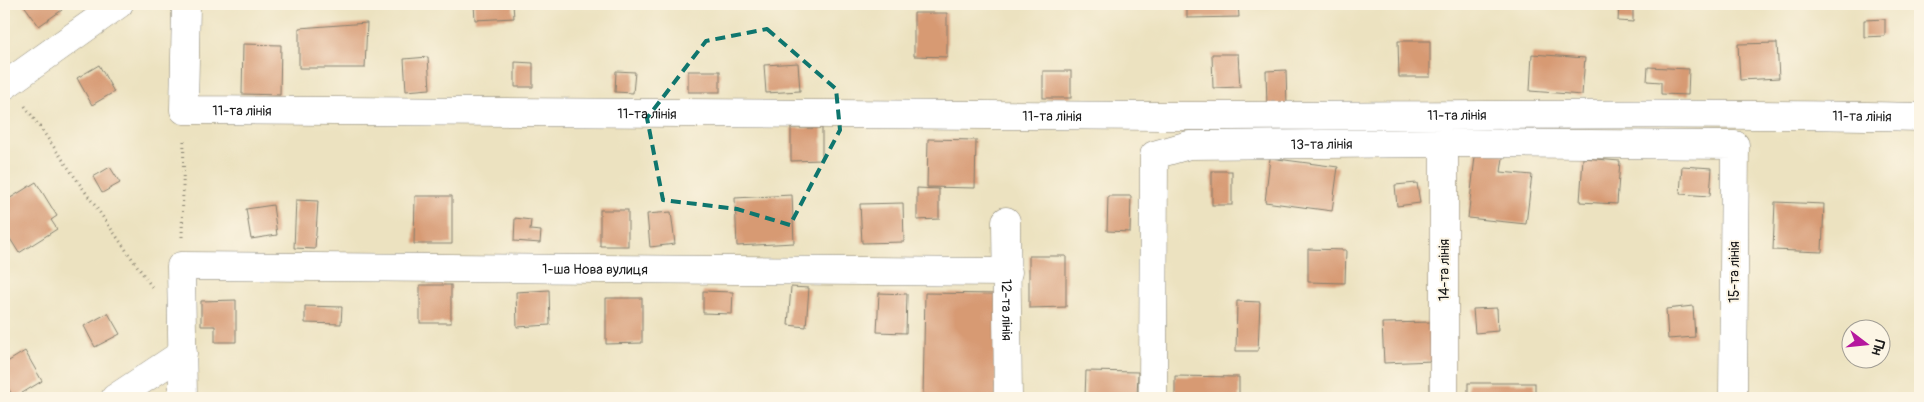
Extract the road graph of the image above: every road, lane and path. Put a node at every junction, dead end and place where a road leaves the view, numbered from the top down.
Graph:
1 (119, 4) edge
2 (186, 4) edge
3 (6, 84) edge
4 (184, 110) junction
5 (1920, 117) edge
6 (1444, 142) junction
7 (1734, 145) joint
8 (1006, 221) dead end
9 (181, 266) junction
10 (1008, 272) junction
11 (155, 290) dead end
12 (183, 353) junction
13 (115, 398) edge
14 (183, 398) edge
15 (1008, 398) edge
16 (1153, 398) edge
17 (1444, 398) edge
18 (1734, 398) edge

1 - 3 street
2 - 4 street
3 - 11 path
4 - 5 street, 11-та лінія
4 - 9 path
6 - 7 street, 13-та лінія
6 - 16 street, 13-та лінія
6 - 17 street, 14-та лінія
7 - 18 street, 15-та лінія
8 - 10 street, 12-та лінія
9 - 10 street, 1-ша Нова вулиця
9 - 12 street
10 - 15 street, 12-та лінія
12 - 13 street
12 - 14 street

